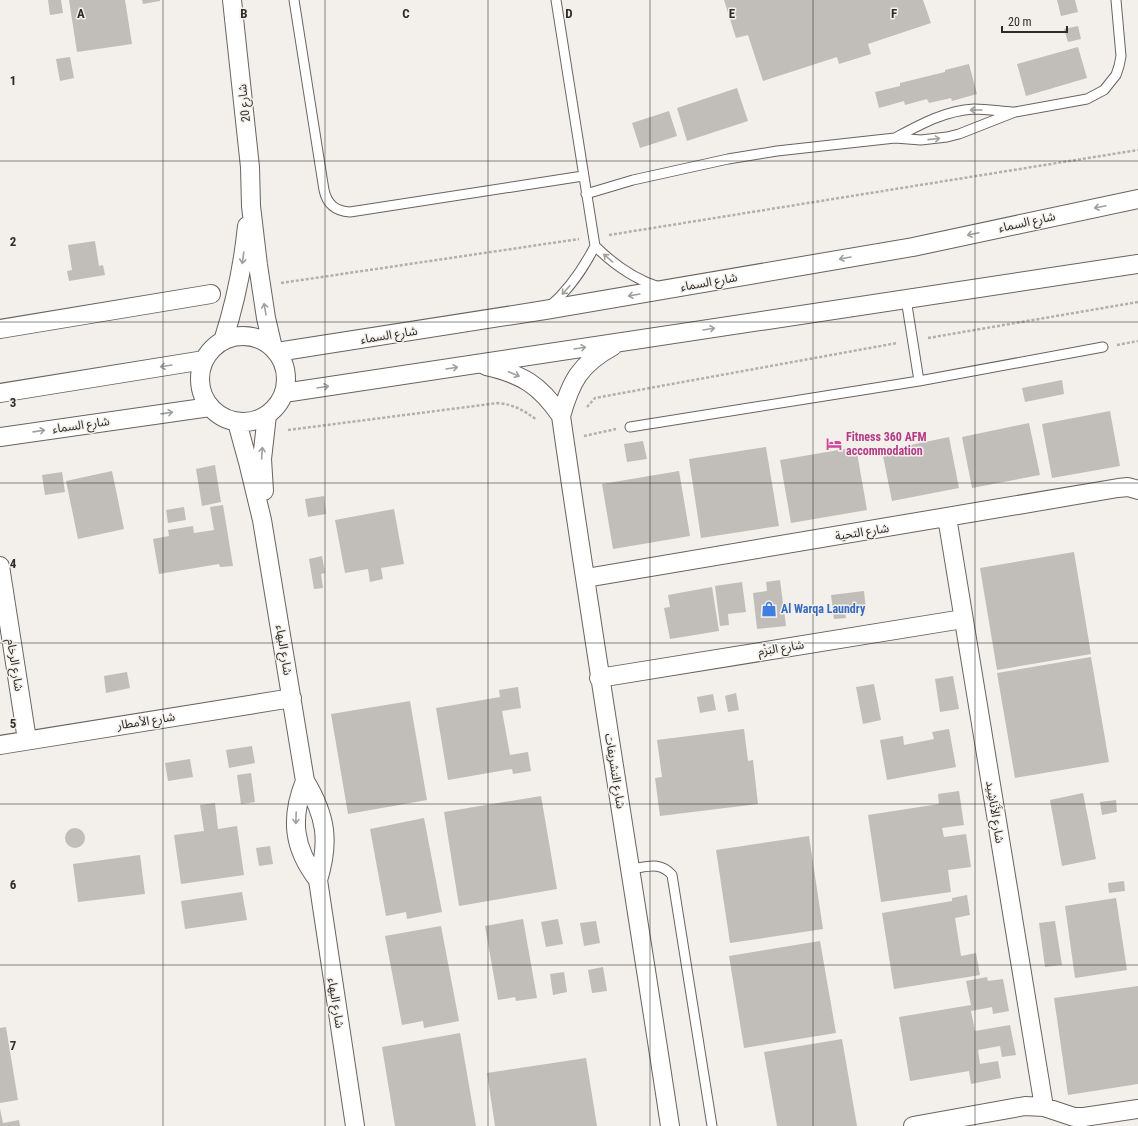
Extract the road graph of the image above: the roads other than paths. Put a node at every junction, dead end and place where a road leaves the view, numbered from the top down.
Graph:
1 (232, 0) edge
2 (294, 0) edge
3 (556, 0) edge
4 (1116, 0) edge
5 (1015, 112) junction
6 (895, 138) junction
7 (583, 176) junction
8 (586, 194) junction
9 (1138, 199) edge
10 (251, 206) junction
11 (594, 242) junction
12 (1138, 264) edge
13 (666, 290) junction
14 (211, 294) dead end
15 (906, 299) junction
16 (545, 310) junction
17 (0, 329) edge
18 (223, 341) junction
19 (620, 342) junction
20 (1104, 347) road end
21 (275, 350) junction
22 (204, 360) junction
23 (476, 364) junction
24 (919, 381) junction
25 (0, 393) edge
26 (284, 393) junction
27 (210, 407) junction
28 (267, 415) junction
29 (561, 416) junction
30 (237, 422) junction
31 (630, 427) road end
32 (7, 436) edge
33 (0, 448) edge
34 (1138, 490) edge
35 (947, 517) junction
36 (262, 520) junction
37 (0, 566) edge
38 (586, 578) junction
39 (963, 619) junction
40 (599, 678) junction
41 (292, 698) junction
42 (27, 740) junction
43 (0, 744) edge
44 (305, 781) junction
45 (631, 869) junction
46 (318, 880) junction
47 (1044, 1107) junction
48 (1138, 1108) edge
49 (355, 1126) edge
50 (670, 1126) edge
51 (712, 1126) edge
52 (913, 1126) edge

1 - 10 street, شارع 20
2 - 7 lane
3 - 7 lane
4 - 5 lane
6 -> 5 lane
5 -> 6 lane
6 - 8 lane
7 - 8 lane
8 - 11 lane
9 -> 13 street, شارع السماء
10 -> 18 street, شارع 20
21 -> 10 street, شارع 20
13 -> 11 lane
11 -> 16 lane
12 - 15 street
13 -> 16 street, شارع السماء
14 - 17 street
19 -> 15 street
15 - 24 lane
16 - 21 street, شارع السماء
18 - 21 street
18 - 22 street
23 -> 19 street
19 - 29 street, شارع التشريفات
20 - 24 lane
21 - 26 street
22 -> 25 street
22 - 27 street
26 -> 23 street
23 -> 29 street
24 - 31 lane
26 - 28 street
27 - 30 street
32 -> 27 street, شارع السماء
28 - 30 street
36 -> 28 street, شارع البهاء
29 - 38 street, شارع التشريفات
30 - 36 street, شارع البهاء
32 - 33 street
34 - 35 street, شارع التحية
35 - 38 street, شارع التحية
35 - 39 street, شارع الأَنَاشِيد
36 - 41 street, شارع البهاء
37 - 42 street, شارع الرخام
38 - 40 street, شارع التشريفات
39 - 40 street, شارع البَزْم
39 - 47 street, شارع الأَنَاشِيد
40 - 45 street, شارع التشريفات
41 - 42 street, شارع الأمطار
41 - 44 street, شارع البهاء
42 - 43 street, شارع الأمطار
44 - 46 street, شارع البهاء
44 -> 46 street, شارع البهاء
45 - 50 street, شارع التشريفات
45 - 51 lane
46 - 49 street, شارع البهاء
47 - 48 street
47 - 52 street

